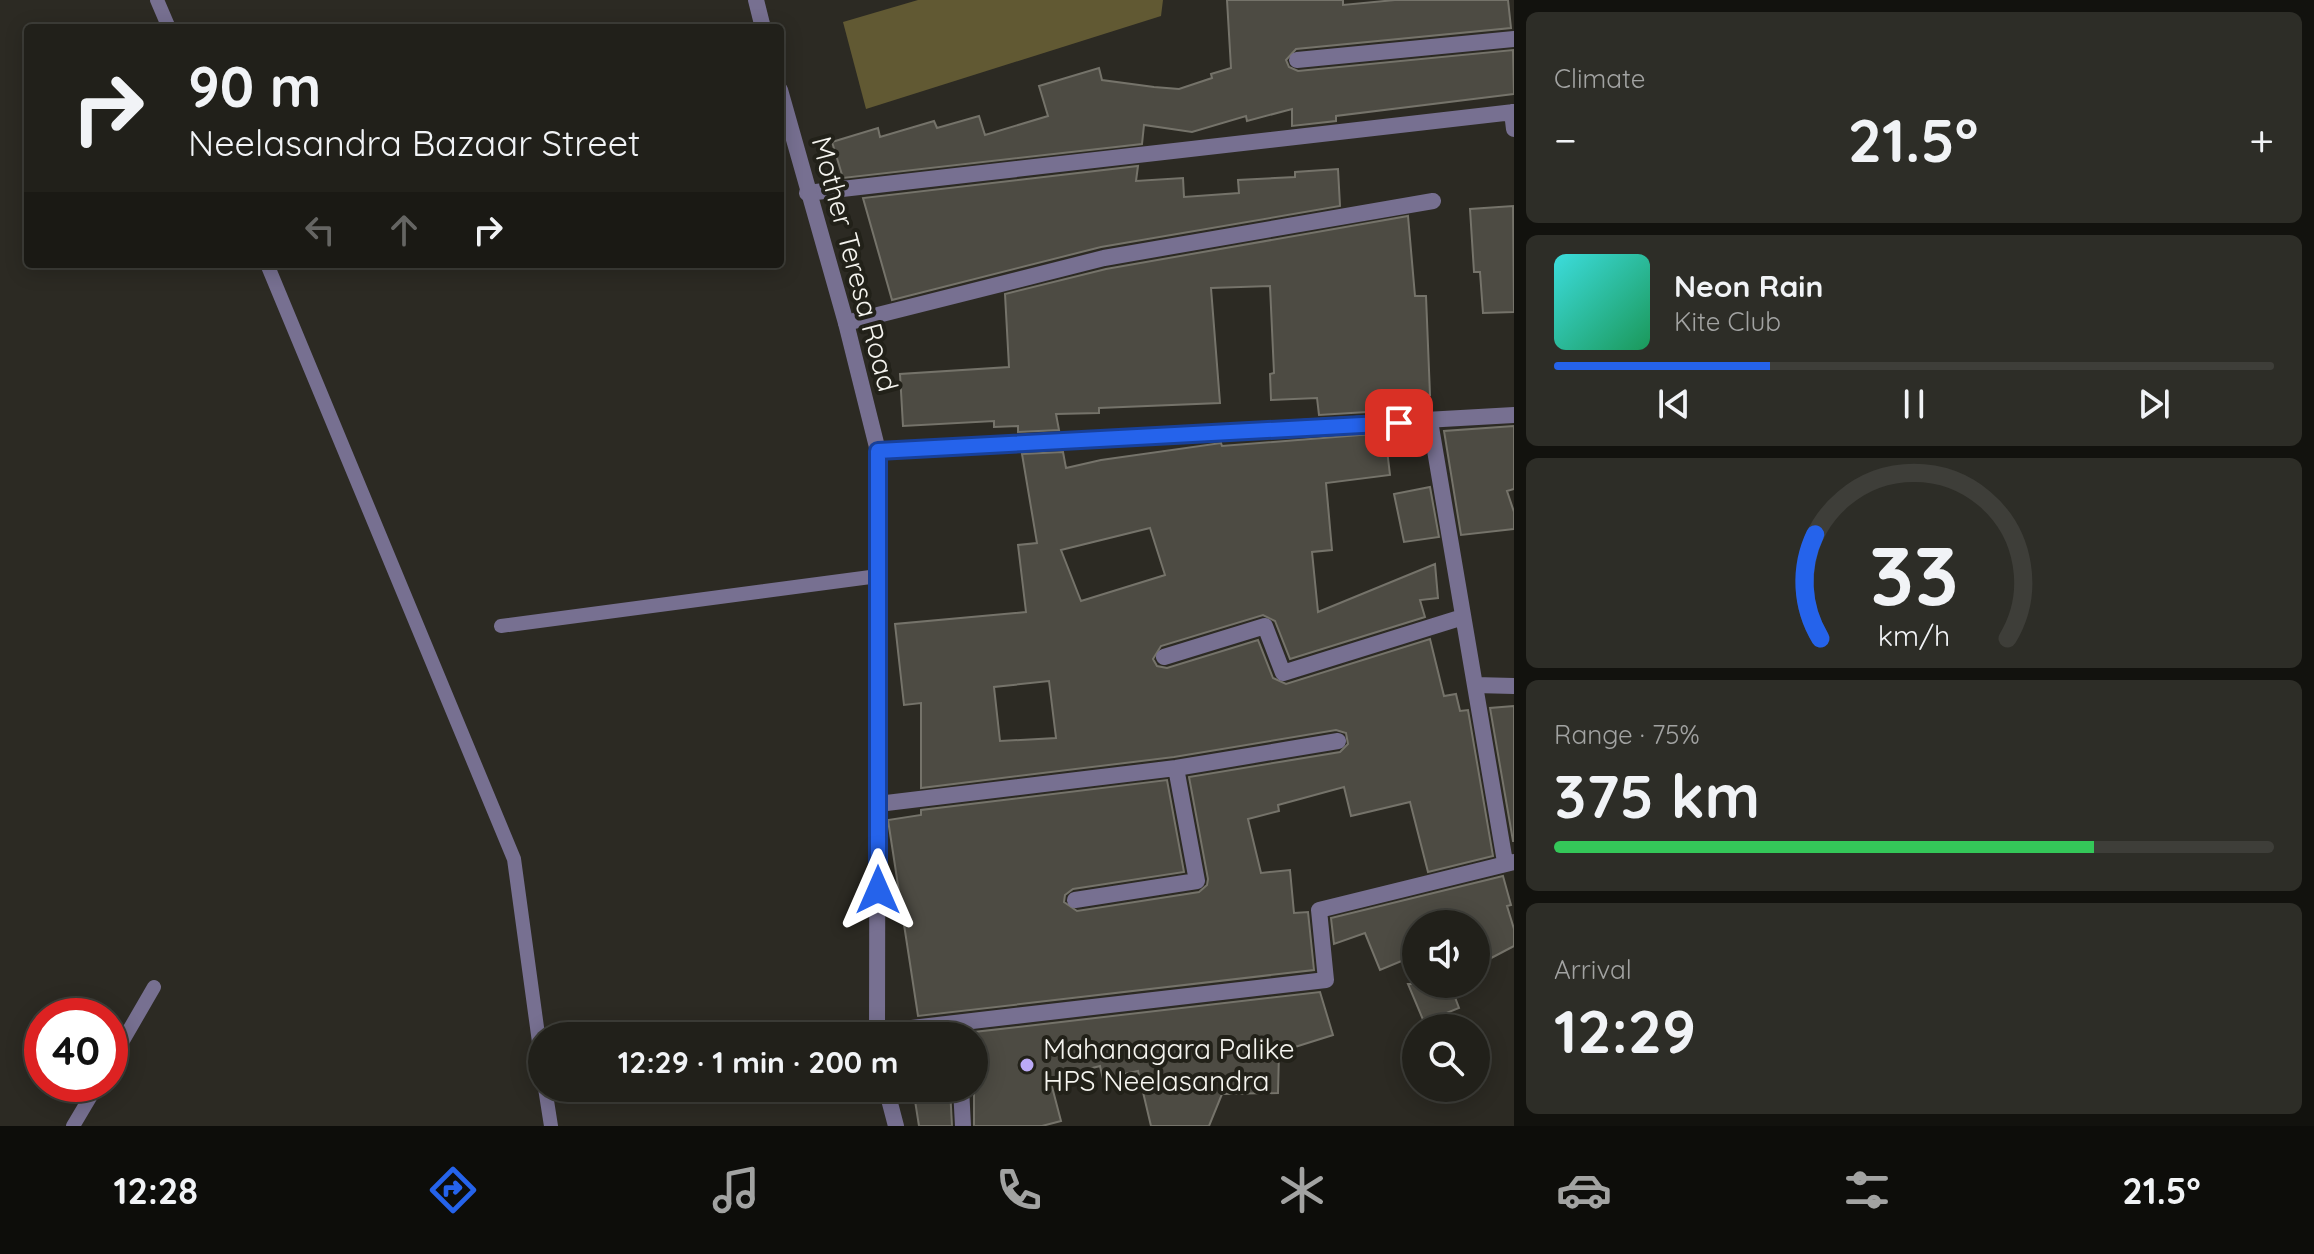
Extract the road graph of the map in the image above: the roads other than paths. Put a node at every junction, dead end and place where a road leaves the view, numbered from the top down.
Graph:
1 (157, 0) edge
2 (756, 0) edge
3 (167, 24) edge
4 (762, 24) edge
5 (1514, 39) edge
6 (1297, 60) dead end
7 (784, 105) edge
8 (1513, 112) edge
9 (1514, 129) edge
10 (807, 193) junction
11 (1433, 201) dead end
12 (269, 268) edge
13 (846, 323) junction
14 (1514, 415) edge
15 (1430, 421) junction
16 (878, 451) junction
17 (878, 576) junction
18 (1463, 617) junction
19 (501, 626) dead end
20 (1164, 657) dead end
21 (1475, 685) junction
22 (1514, 686) edge
23 (1338, 741) dead end
24 (1176, 768) junction
25 (878, 804) junction
26 (1509, 862) edge
27 (1075, 900) dead end
28 (154, 987) dead end
29 (536, 1022) edge
30 (877, 1022) edge
31 (988, 1026) edge
32 (128, 1032) edge
33 (87, 1102) edge
34 (547, 1102) edge
35 (890, 1102) edge
36 (962, 1102) edge
37 (73, 1126) edge
38 (551, 1126) edge
39 (896, 1126) edge
40 (963, 1126) edge

1 - 3 lane
2 - 4 street
5 - 6 street
7 - 10 street, Mother Teresa Road
8 - 9 street
8 - 10 street
10 - 13 street, Mother Teresa Road
11 - 13 street
12 - 29 lane
13 - 16 street, Mother Teresa Road
14 - 15 street
15 - 16 street
15 - 18 street
16 - 17 street, Mother Teresa Road
17 - 19 lane
17 - 25 street, Mother Teresa Road
18 - 20 street
18 - 21 street
21 - 22 street
21 - 26 street
23 - 24 street
24 - 25 street
24 - 27 street
25 - 30 street, Mother Teresa Road
26 - 31 street
28 - 32 lane
33 - 37 lane
34 - 38 lane
35 - 39 street
36 - 40 street

